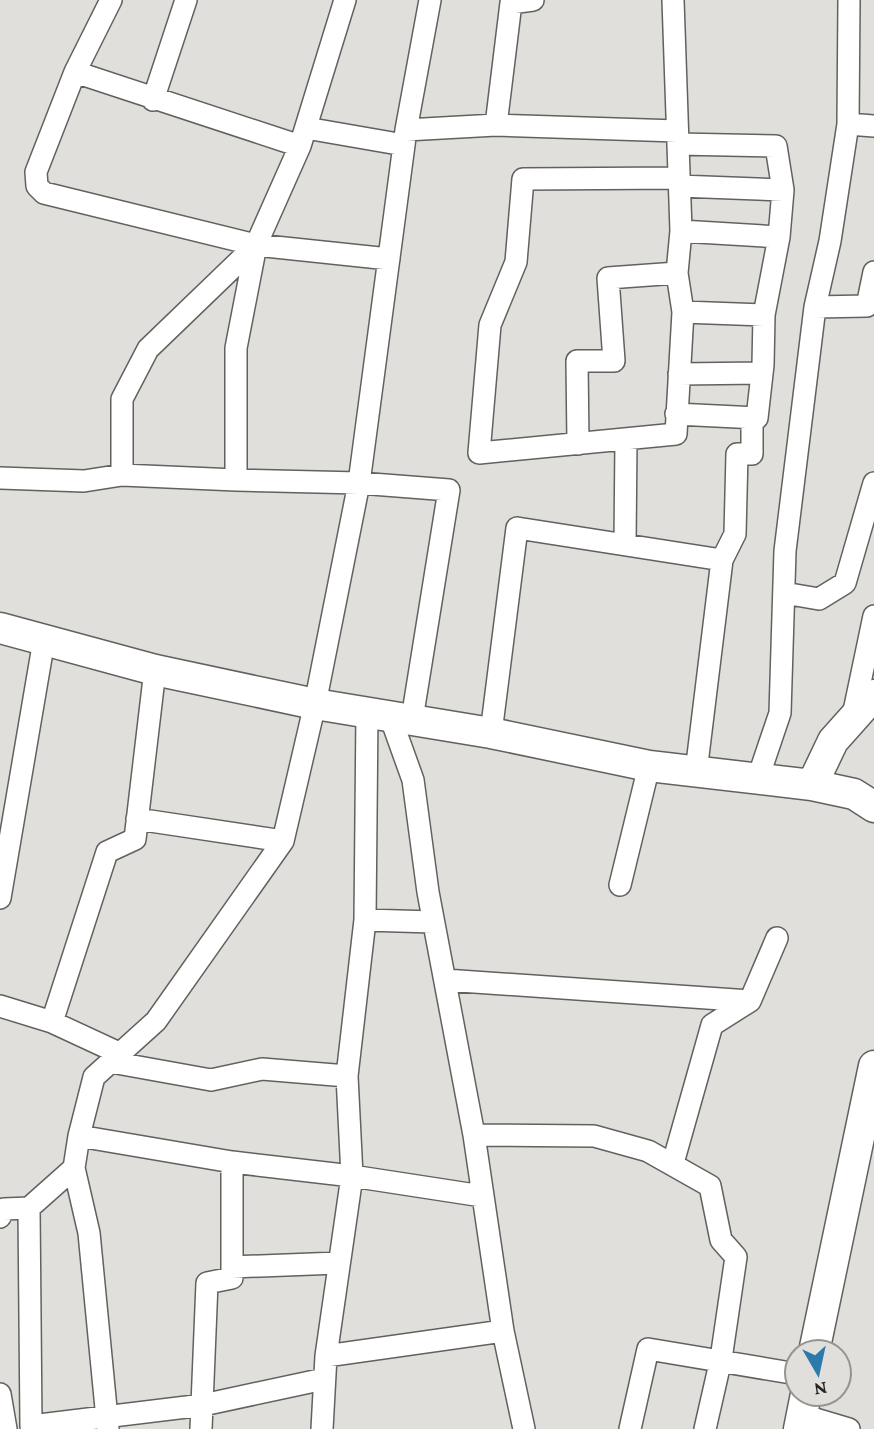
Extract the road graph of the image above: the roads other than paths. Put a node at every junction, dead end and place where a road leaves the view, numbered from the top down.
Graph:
1 (111, 0) edge
2 (186, 0) edge
3 (345, 0) edge
4 (430, 0) edge
5 (533, 0) edge
6 (673, 0) edge
7 (849, 0) edge
8 (75, 72) junction
9 (153, 100) junction
10 (848, 124) junction
11 (496, 125) junction
12 (874, 126) edge
13 (303, 137) junction
14 (405, 137) junction
15 (677, 137) junction
16 (679, 182) junction
17 (783, 190) junction
18 (681, 231) junction
19 (779, 237) junction
20 (256, 245) junction
21 (389, 259) junction
22 (874, 272) edge
23 (677, 273) junction
24 (814, 307) junction
25 (683, 312) junction
26 (764, 315) junction
27 (762, 373) junction
28 (679, 374) junction
29 (677, 414) junction
30 (752, 417) junction
31 (626, 440) junction
32 (578, 444) junction
33 (122, 475) junction
34 (0, 478) edge
35 (236, 480) junction
36 (359, 483) junction
37 (874, 483) edge
38 (625, 544) junction
39 (722, 560) junction
40 (784, 593) junction
41 (874, 616) edge
42 (0, 628) edge
43 (44, 640) junction
44 (155, 670) junction
45 (874, 695) edge
46 (315, 704) junction
47 (389, 716) junction
48 (853, 719) junction
49 (491, 733) junction
50 (649, 766) junction
51 (696, 772) junction
52 (758, 778) junction
53 (812, 785) junction
54 (874, 807) edge
55 (138, 819) junction
56 (283, 841) junction
57 (620, 885) dead end
58 (0, 898) edge
59 (365, 920) junction
60 (433, 922) junction
61 (777, 938) dead end
62 (445, 980) junction
63 (750, 1001) junction
64 (0, 1006) edge
65 (52, 1022) junction
66 (116, 1058) junction
67 (874, 1066) edge
68 (347, 1076) junction
69 (474, 1135) junction
70 (79, 1136) junction
71 (232, 1162) junction
72 (673, 1163) junction
73 (74, 1168) junction
74 (352, 1176) junction
75 (482, 1196) junction
76 (29, 1208) junction
77 (0, 1217) edge
78 (338, 1263) junction
79 (232, 1267) junction
80 (503, 1331) junction
81 (817, 1338) edge
82 (326, 1356) junction
83 (721, 1359) junction
84 (783, 1371) edge
85 (324, 1379) junction
86 (0, 1394) edge
87 (202, 1405) junction
88 (802, 1413) edge
89 (108, 1422) edge
90 (6, 1429) edge
91 (201, 1429) edge
92 (321, 1429) edge
93 (524, 1429) edge
94 (630, 1429) edge
95 (705, 1429) edge
96 (849, 1429) edge

1 - 8 street
2 - 9 street
3 - 13 street
4 - 14 street
5 - 11 street
6 - 15 street
7 - 10 street
8 - 9 street
8 - 20 street
9 - 13 street
10 - 12 street
10 - 24 street
11 - 14 street
11 - 15 street
13 - 14 street
13 - 20 street
14 - 21 street
15 - 16 street
15 - 17 street
16 - 17 street
16 - 18 street
16 - 32 street
17 - 19 street
18 - 19 street
18 - 23 street
19 - 26 street
20 - 21 street
20 - 33 street
20 - 35 street
21 - 36 street
22 - 24 street
23 - 25 street
23 - 32 street
24 - 40 street
25 - 26 street
25 - 28 street
26 - 27 street
27 - 28 street
27 - 30 street
28 - 29 street
29 - 30 street
29 - 31 street
30 - 39 street
31 - 32 street
31 - 38 street
33 - 34 street
33 - 35 street
35 - 36 street
36 - 46 street
36 - 47 street
37 - 40 street
38 - 39 street
38 - 49 street
39 - 51 street
40 - 52 street
41 - 48 street
42 - 43 main road
43 - 44 main road
43 - 58 street
44 - 46 main road
44 - 55 street
45 - 48 main road
46 - 47 main road
46 - 56 street
47 - 49 main road
47 - 59 street
47 - 60 street
48 - 53 main road
49 - 50 main road
50 - 51 main road
50 - 57 street
51 - 52 main road
52 - 53 main road
53 - 54 main road
55 - 56 street
55 - 65 street
56 - 66 street
59 - 60 street
59 - 68 street
60 - 62 street
61 - 63 street
62 - 63 street
62 - 69 street
63 - 72 street
64 - 65 street
65 - 66 street
66 - 68 street
66 - 70 street
67 - 81 main road
68 - 74 street
69 - 72 street
69 - 75 street
70 - 71 street
70 - 73 street
71 - 74 street
71 - 79 street
72 - 83 street
73 - 76 street
73 - 89 street
74 - 75 street
74 - 78 street
75 - 80 street
76 - 77 street
76 - 89 street
78 - 79 street
78 - 82 street
79 - 87 street
80 - 82 street
80 - 93 street
82 - 85 street
83 - 84 street
83 - 94 street
83 - 95 street
85 - 87 street
85 - 92 street
86 - 90 street
87 - 89 street
87 - 91 street
88 - 96 street

